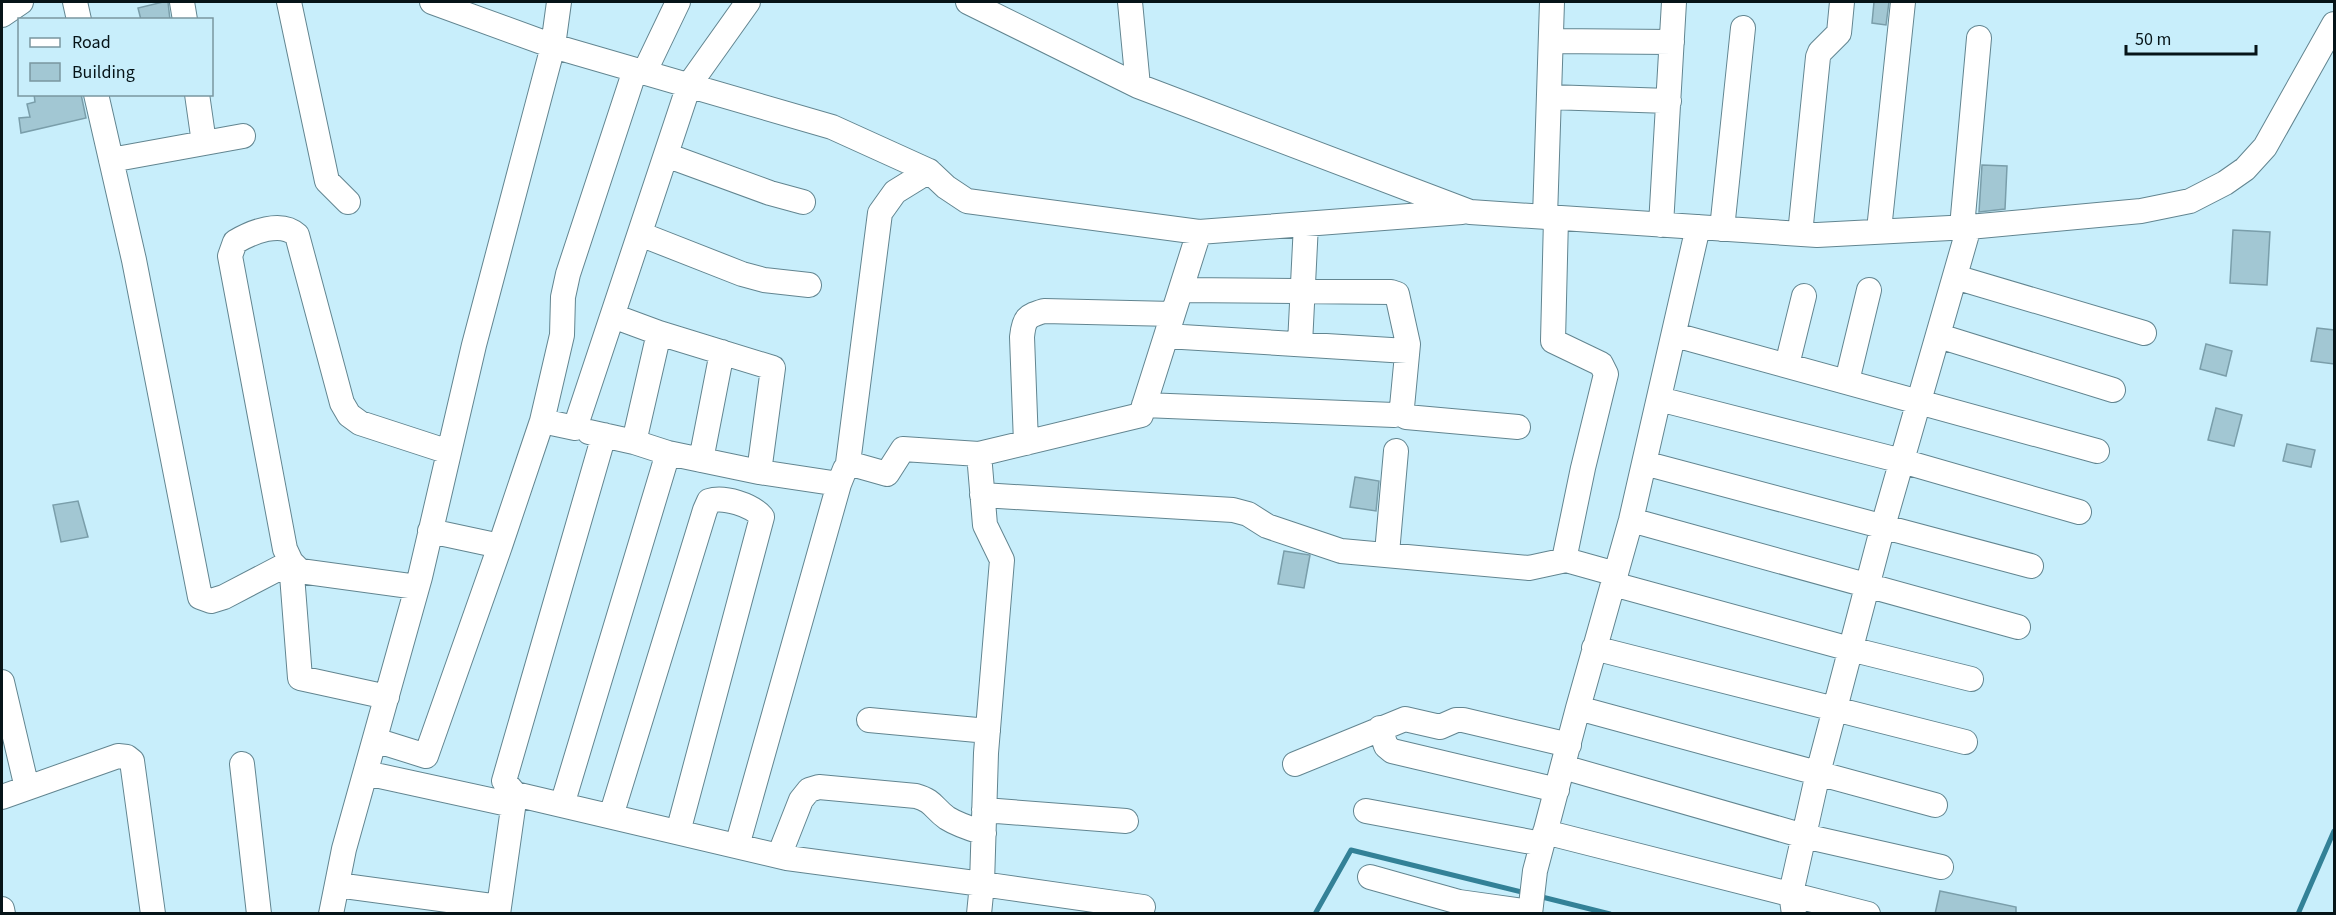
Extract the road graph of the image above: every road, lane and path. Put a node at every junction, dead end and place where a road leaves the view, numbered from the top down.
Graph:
1 (21, 2) edge
2 (75, 2) edge
3 (182, 2) edge
4 (290, 2) edge
5 (432, 2) edge
6 (560, 2) edge
7 (678, 2) edge
8 (748, 2) edge
9 (968, 2) edge
10 (1130, 2) edge
11 (1552, 2) edge
12 (1674, 2) edge
13 (1842, 2) edge
14 (1903, 2) edge
15 (2, 15) edge
16 (79, 18) edge
17 (185, 18) edge
18 (2334, 24) edge
19 (1743, 28) dead end
20 (1979, 38) dead end
21 (1551, 41) junction
22 (1672, 42) junction
23 (554, 46) junction
24 (639, 71) junction
25 (689, 85) junction
26 (1138, 86) junction
27 (96, 96) edge
28 (196, 96) edge
29 (1549, 97) junction
30 (1669, 101) junction
31 (243, 136) dead end
32 (204, 143) junction
33 (666, 155) junction
34 (111, 160) junction
35 (929, 171) junction
36 (348, 202) dead end
37 (803, 202) dead end
38 (1470, 212) junction
39 (1550, 217) junction
40 (1306, 224) junction
41 (1661, 225) junction
42 (1698, 227) junction
43 (1965, 227) junction
44 (1722, 229) junction
45 (1879, 230) junction
46 (1199, 232) junction
47 (640, 234) junction
48 (1800, 234) junction
49 (1955, 277) junction
50 (809, 285) dead end
51 (1181, 290) junction
52 (1869, 290) dead end
53 (1302, 291) junction
54 (1804, 296) dead end
55 (613, 316) junction
56 (1170, 325) junction
57 (659, 333) junction
58 (2144, 333) dead end
59 (1675, 334) junction
60 (1939, 336) junction
61 (1300, 344) junction
62 (1407, 351) junction
63 (722, 352) junction
64 (1786, 365) junction
65 (1847, 381) junction
66 (2113, 390) dead end
67 (1659, 399) junction
68 (1920, 401) junction
69 (1144, 405) junction
70 (1400, 412) junction
71 (542, 421) junction
72 (1518, 427) dead end
73 (575, 428) junction
74 (604, 435) junction
75 (633, 442) junction
76 (1026, 443) junction
77 (1396, 450) dead end
78 (2097, 450) dead end
79 (449, 452) junction
80 (668, 453) junction
81 (979, 454) junction
82 (701, 460) junction
83 (1902, 461) junction
84 (1644, 463) junction
85 (759, 472) junction
86 (844, 474) junction
87 (982, 495) junction
88 (2079, 512) dead end
89 (1631, 520) junction
90 (1883, 526) junction
91 (430, 531) junction
92 (500, 546) junction
93 (1387, 554) junction
94 (1566, 560) junction
95 (291, 562) junction
96 (2031, 566) dead end
97 (1614, 579) junction
98 (1868, 584) junction
99 (417, 586) junction
100 (2018, 627) dead end
101 (1594, 648) junction
102 (1850, 649) junction
103 (1971, 679) dead end
104 (2, 682) edge
105 (387, 697) junction
106 (1578, 708) junction
107 (1835, 710) junction
108 (869, 720) dead end
109 (1380, 728) junction
110 (988, 731) junction
111 (375, 740) junction
112 (1965, 742) dead end
113 (242, 764) dead end
114 (1295, 764) dead end
115 (1563, 767) junction
116 (366, 773) junction
117 (1818, 773) junction
118 (27, 788) junction
119 (2, 797) edge
120 (514, 800) junction
121 (562, 805) junction
122 (1935, 805) dead end
123 (1366, 811) dead end
124 (611, 816) junction
125 (984, 821) junction
126 (1126, 821) dead end
127 (678, 832) junction
128 (1804, 836) junction
129 (1544, 838) junction
130 (737, 846) junction
131 (779, 856) junction
132 (1941, 867) dead end
133 (1370, 877) dead end
134 (982, 884) junction
135 (337, 885) junction
136 (1792, 903) edge
137 (1143, 907) dead end
138 (1530, 908) edge
139 (2, 909) edge
140 (499, 910) edge
141 (3, 914) edge
142 (153, 914) edge
143 (259, 914) edge
144 (331, 914) edge
145 (979, 914) edge
146 (1868, 914) edge

1 - 15 street
2 - 16 street
3 - 17 street
4 - 36 street
5 - 23 street
6 - 23 street
7 - 24 street
8 - 25 street
9 - 26 street
10 - 26 street
11 - 21 street
12 - 22 street
13 - 48 street
14 - 45 street
18 - 43 street
19 - 44 street
20 - 43 street
21 - 22 street
21 - 29 street
22 - 30 street
23 - 24 street
23 - 79 street
24 - 25 street
24 - 71 street
25 - 33 street
25 - 35 street
26 - 38 street
27 - 34 street
28 - 32 street
29 - 30 street
29 - 39 street
30 - 41 street
31 - 32 street
32 - 34 street
33 - 37 street
33 - 47 street
34 - 95 street
35 - 46 street
35 - 86 street
38 - 39 street
38 - 40 street
39 - 41 street
39 - 94 street
40 - 46 street
40 - 53 street
41 - 42 street
42 - 44 street
42 - 59 street
43 - 45 street
43 - 49 street
44 - 48 street
45 - 48 street
46 - 51 street
47 - 50 street
47 - 55 street
49 - 58 street
49 - 60 street
51 - 53 street
51 - 56 street
52 - 65 street
53 - 61 street
53 - 62 street
54 - 64 street
55 - 57 street
55 - 73 street
56 - 61 street
56 - 69 street
56 - 76 street
57 - 63 street
57 - 75 street
59 - 64 street
59 - 67 street
60 - 66 street
60 - 68 street
61 - 62 street
62 - 70 street
63 - 82 street
63 - 85 street
64 - 65 street
65 - 68 street
67 - 83 street
67 - 84 street
68 - 78 street
68 - 83 street
69 - 70 street
69 - 76 street
70 - 72 street
71 - 73 street
71 - 92 street
73 - 74 street
74 - 75 street
74 - 120 street
75 - 80 street
76 - 81 street
77 - 93 street
79 - 91 street
79 - 95 street
80 - 82 street
80 - 121 street
81 - 86 street
81 - 87 street
82 - 85 street
83 - 88 street
83 - 90 street
84 - 89 street
84 - 90 street
85 - 86 street
86 - 130 street
87 - 93 street
87 - 110 street
89 - 97 street
89 - 98 street
90 - 96 street
90 - 98 street
91 - 92 street
91 - 99 street
92 - 111 street
93 - 94 street
94 - 97 street
95 - 99 street
95 - 105 street
97 - 101 street
97 - 102 street
98 - 100 street
98 - 102 street
99 - 105 street
101 - 106 street
101 - 107 street
102 - 103 street
102 - 107 street
104 - 118 street
105 - 111 street
106 - 115 street
106 - 117 street
107 - 112 street
107 - 117 street
108 - 110 street
109 - 114 street
109 - 115 street
109 - 115 street
110 - 125 street
111 - 116 street
113 - 143 street
115 - 128 street
115 - 129 street
116 - 120 street
116 - 135 street
117 - 122 street
117 - 128 street
118 - 119 street
118 - 142 street
120 - 121 street
120 - 140 street
121 - 124 street
123 - 129 street
124 - 127 street
124 - 127 street
125 - 126 street
125 - 131 street
125 - 134 street
127 - 130 street
128 - 132 street
128 - 136 street
129 - 136 street
129 - 138 street
130 - 131 street
131 - 134 street
133 - 138 street
134 - 137 street
134 - 145 street
135 - 140 street
135 - 144 street
136 - 146 street
139 - 141 street

